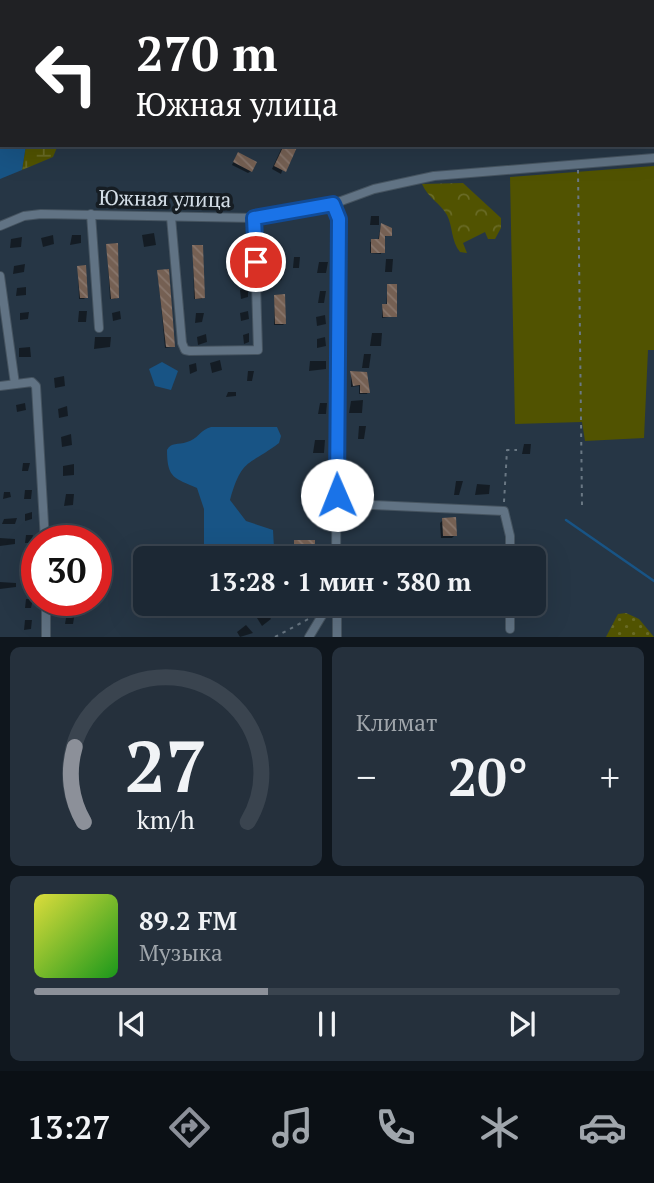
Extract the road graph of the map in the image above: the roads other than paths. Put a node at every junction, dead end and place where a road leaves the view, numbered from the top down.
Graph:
1 (654, 158) edge
2 (333, 204) junction
3 (91, 214) junction
4 (171, 216) junction
5 (254, 218) junction
6 (0, 226) edge
7 (0, 276) edge
8 (99, 328) dead end
9 (15, 384) junction
10 (0, 386) edge
11 (337, 495) junction
12 (44, 525) edge
13 (336, 546) edge
14 (510, 546) edge
15 (46, 616) edge
16 (321, 616) edge
17 (337, 616) edge
18 (510, 616) edge
19 (510, 629) dead end
20 (46, 637) edge
21 (309, 637) edge
22 (337, 637) edge

1 - 2 street, Южная улица
2 - 5 street, Южная улица
2 - 11 street
3 - 4 street, Южная улица
3 - 6 street, Южная улица
3 - 8 street
4 - 5 street, Южная улица
4 - 5 street
7 - 9 street
9 - 10 street
9 - 12 street
11 - 13 street
11 - 14 street
15 - 20 street
16 - 21 street
17 - 22 street
18 - 19 street

